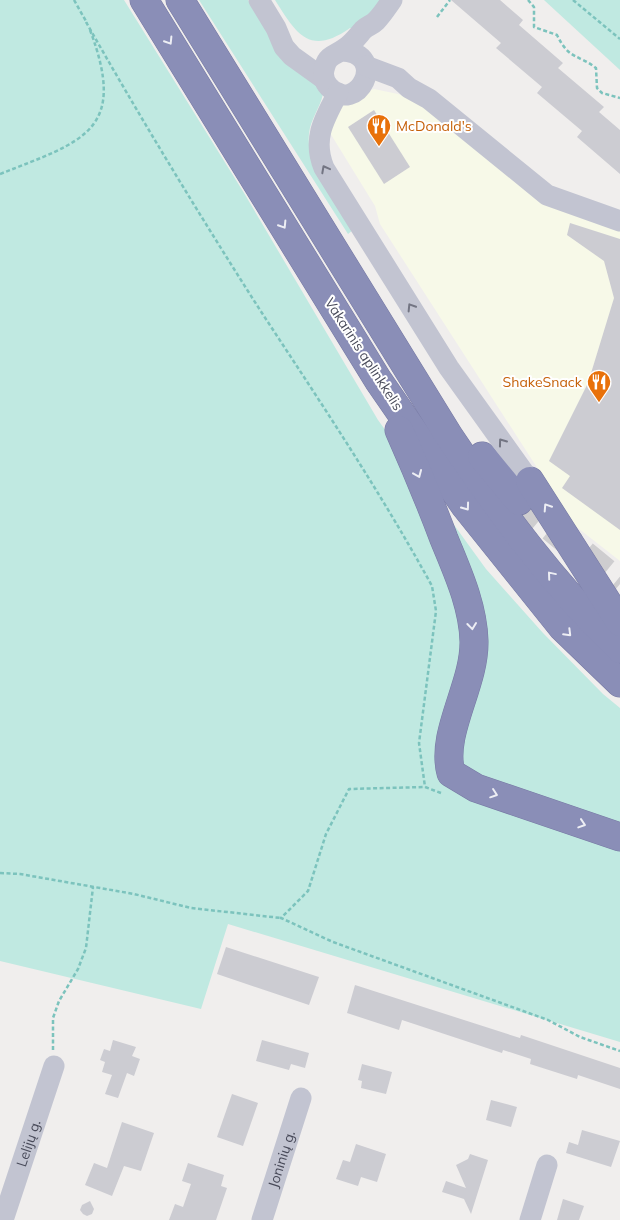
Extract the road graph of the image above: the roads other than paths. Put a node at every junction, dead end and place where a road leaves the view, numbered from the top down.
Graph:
1 (144, 0) edge
2 (180, 0) edge
3 (259, 0) edge
4 (392, 0) edge
5 (375, 23) junction
6 (276, 28) junction
7 (339, 52) junction
8 (365, 64) junction
9 (340, 88) junction
10 (409, 88) junction
11 (243, 104) junction
12 (620, 221) edge
13 (378, 380) junction
14 (525, 491) junction
15 (620, 622) edge
16 (620, 649) edge
17 (620, 683) edge
18 (620, 837) edge
19 (54, 1066) road end
20 (301, 1098) dead end
21 (547, 1165) dead end
22 (3, 1220) edge
23 (262, 1220) edge
24 (530, 1220) edge

1 -> 13 highway, Vakarinis aplinkkelis
2 - 11 highway, Vakarinis aplinkkelis
3 - 6 street
4 - 5 street
5 - 7 street
5 - 8 street
6 - 7 street
6 - 9 street
7 - 8 street
7 - 9 street
8 - 9 street
8 - 10 street
9 - 10 street
14 -> 9 street
10 - 12 street
11 - 14 highway
16 -> 11 highway, Vakarinis aplinkkelis
13 -> 17 highway, Vakarinis aplinkkelis
13 -> 18 highway
15 -> 14 highway
19 - 22 street, Lelijų g.
20 - 23 street, Joninių g.
21 - 24 street

